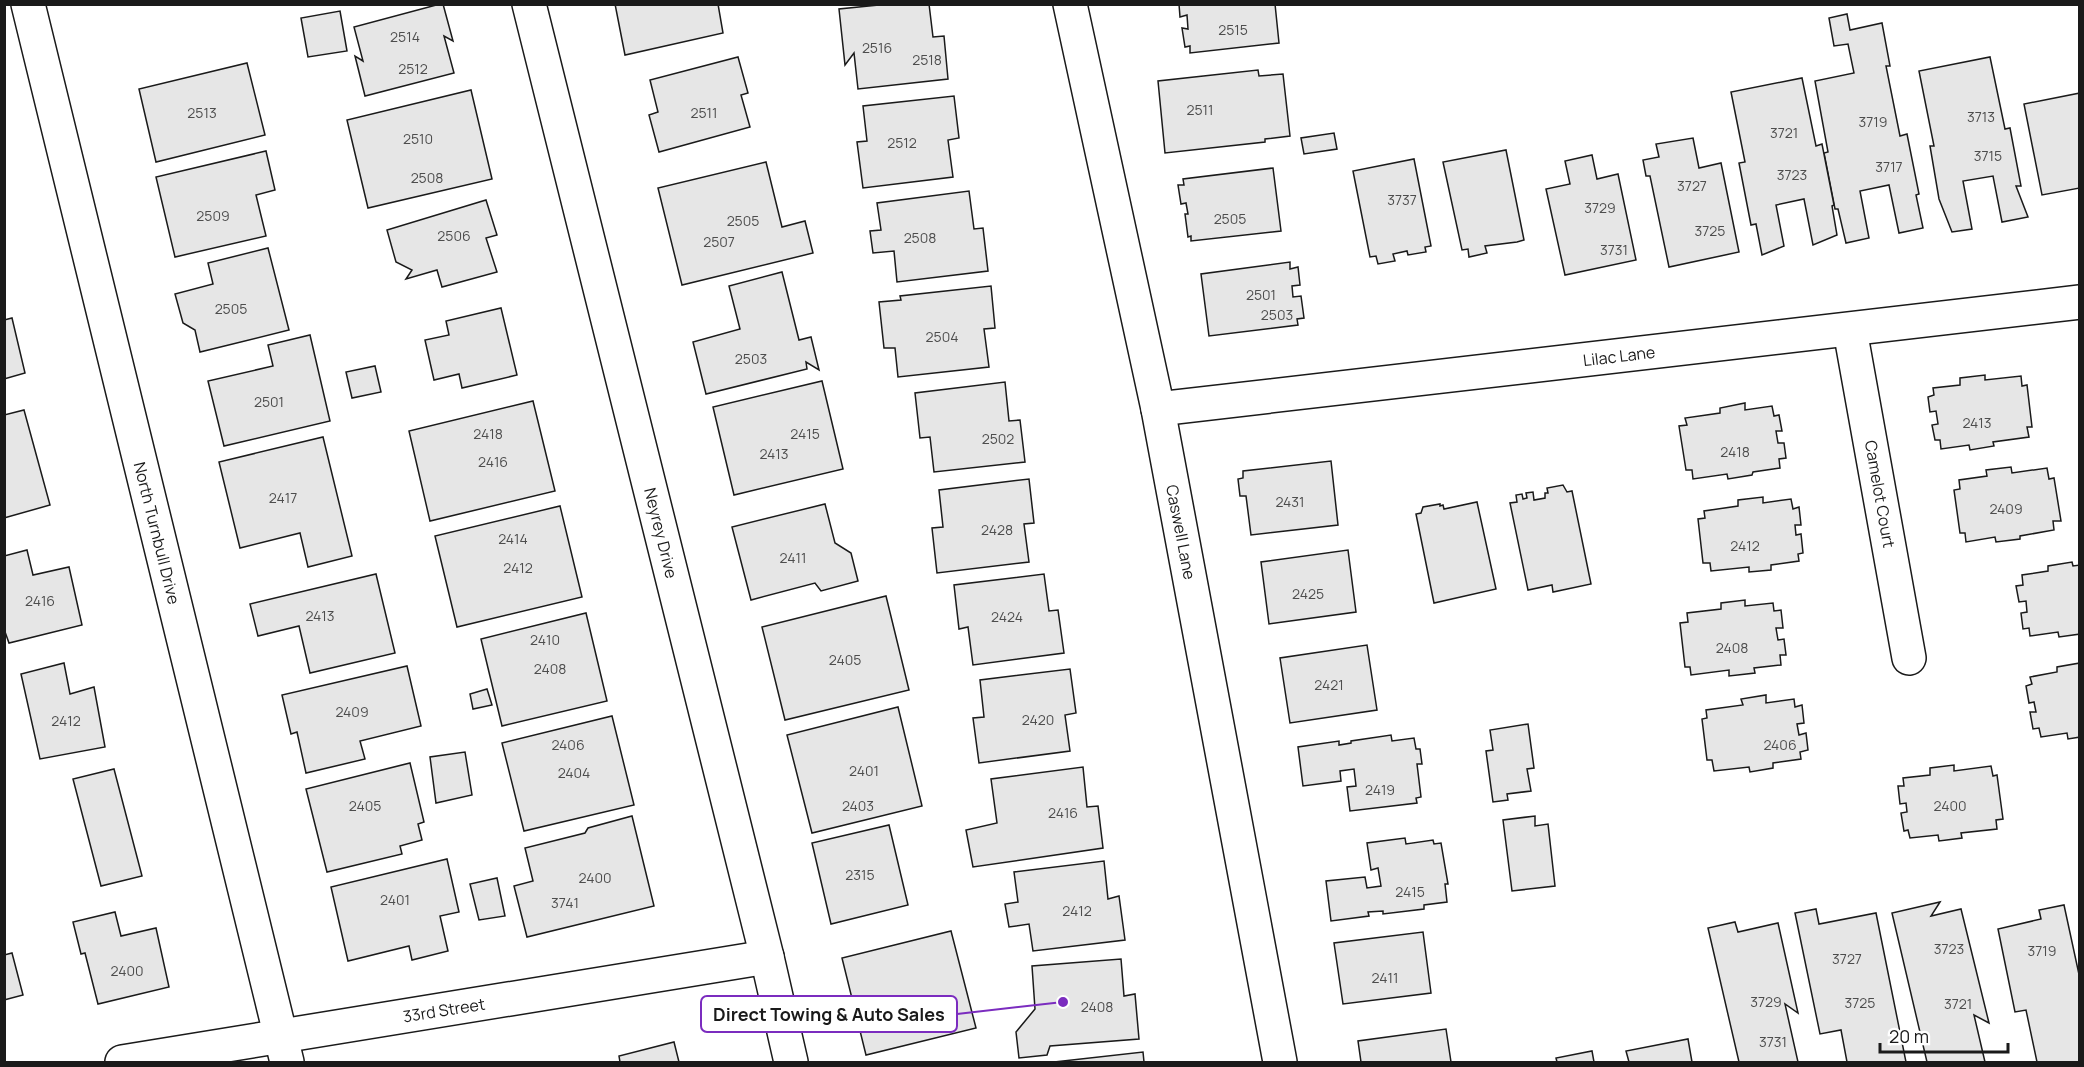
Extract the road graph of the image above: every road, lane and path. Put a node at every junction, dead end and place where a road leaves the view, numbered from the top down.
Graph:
1 (28, 4) edge
2 (528, 4) edge
3 (1070, 4) edge
4 (2079, 302) edge
5 (1850, 330) junction
6 (1158, 409) junction
7 (1909, 658) dead end
8 (767, 957) junction
9 (284, 1049) edge
10 (122, 1062) edge
11 (792, 1062) edge
12 (1280, 1062) edge

1 - 9 street, North Turnbull Drive
2 - 8 street, Neyrey Drive
3 - 6 street, Caswell Lane
4 - 5 street, Lilac Lane
5 - 6 street, Lilac Lane
5 - 7 street, Camelot Court
6 - 12 street, Caswell Lane
8 - 9 street, 33rd Street
8 - 11 street, Neyrey Drive
9 - 10 street, 33rd Street

